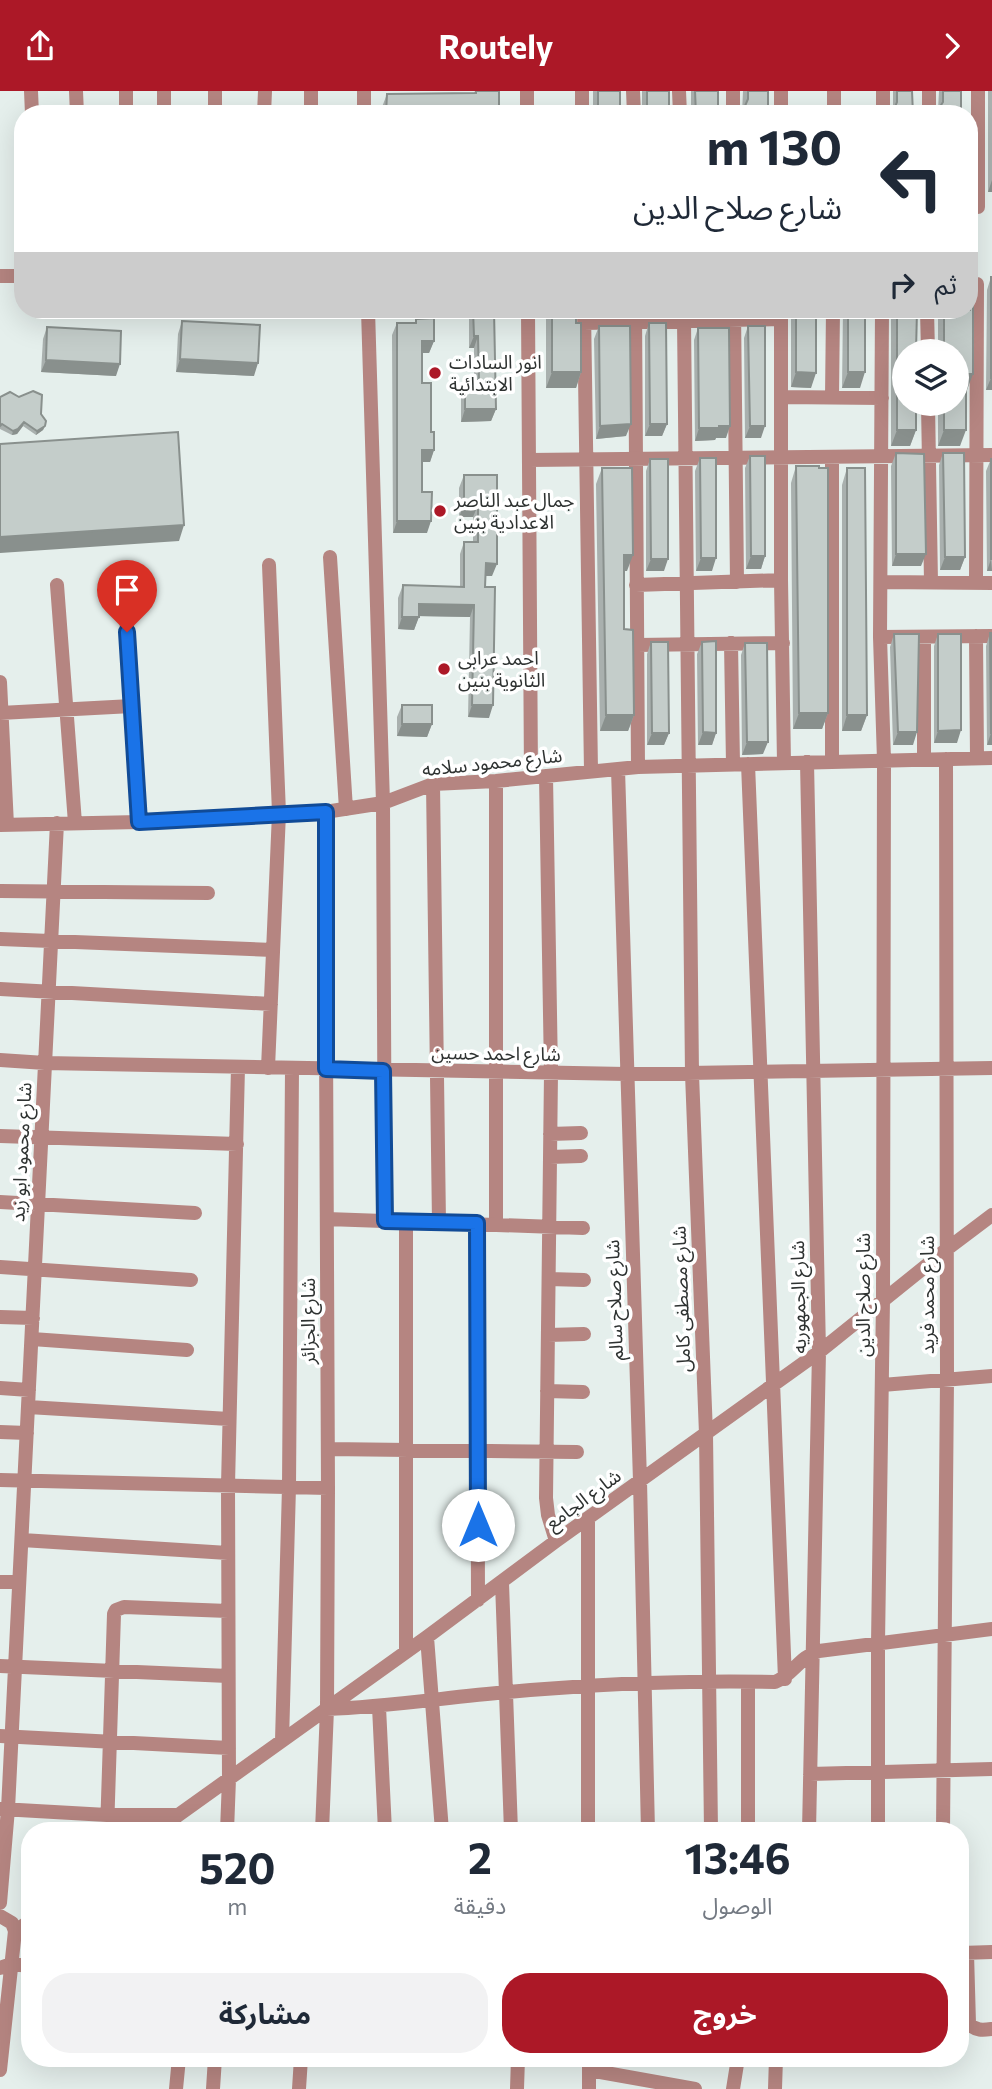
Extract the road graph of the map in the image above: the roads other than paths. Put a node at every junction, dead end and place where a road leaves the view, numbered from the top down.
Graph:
1 (978, 91) edge
2 (980, 207) edge
3 (980, 284) edge
4 (368, 319) edge
5 (528, 319) edge
6 (584, 319) edge
7 (635, 319) edge
8 (674, 319) edge
9 (694, 319) edge
10 (734, 319) edge
11 (781, 319) edge
12 (833, 319) edge
13 (882, 319) edge
14 (927, 319) edge
15 (684, 320) junction
16 (928, 339) edge
17 (782, 397) junction
18 (832, 397) junction
19 (881, 398) junction
20 (928, 416) edge
21 (976, 455) junction
22 (992, 455) edge
23 (881, 456) junction
24 (929, 456) junction
25 (736, 457) junction
26 (782, 457) junction
27 (832, 457) junction
28 (685, 458) junction
29 (585, 459) junction
30 (636, 459) junction
31 (529, 460) junction
32 (330, 557) dead end
33 (269, 565) dead end
34 (781, 580) junction
35 (124, 582) dead end
36 (737, 582) junction
37 (881, 582) junction
38 (931, 582) junction
39 (976, 583) junction
40 (992, 583) edge
41 (685, 584) junction
42 (57, 585) dead end
43 (636, 585) junction
44 (976, 636) junction
45 (992, 636) edge
46 (924, 637) junction
47 (880, 638) junction
48 (731, 643) junction
49 (783, 643) junction
50 (686, 644) junction
51 (637, 645) junction
52 (0, 682) edge
53 (132, 706) junction
54 (66, 710) junction
55 (1, 713) edge
56 (977, 758) junction
57 (992, 758) edge
58 (924, 759) junction
59 (946, 759) junction
60 (884, 760) junction
61 (807, 762) junction
62 (832, 762) junction
63 (784, 763) junction
64 (741, 764) junction
65 (688, 765) junction
66 (638, 767) junction
67 (618, 769) junction
68 (592, 771) junction
69 (539, 777) junction
70 (496, 781) junction
71 (433, 784) junction
72 (383, 803) junction
73 (345, 809) junction
74 (326, 812) junction
75 (279, 813) junction
76 (139, 822) junction
77 (57, 823) junction
78 (75, 823) junction
79 (3, 825) edge
80 (0, 891) edge
81 (53, 893) junction
82 (208, 893) dead end
83 (0, 939) edge
84 (51, 941) junction
85 (273, 950) junction
86 (0, 989) edge
87 (48, 992) junction
88 (271, 1004) junction
89 (0, 1060) edge
90 (45, 1063) junction
91 (238, 1067) junction
92 (268, 1068) junction
93 (992, 1068) edge
94 (292, 1069) junction
95 (326, 1069) junction
96 (947, 1069) junction
97 (882, 1070) junction
98 (383, 1071) junction
99 (437, 1072) junction
100 (812, 1072) junction
101 (495, 1073) junction
102 (551, 1073) junction
103 (760, 1073) junction
104 (692, 1074) junction
105 (626, 1075) junction
106 (581, 1133) dead end
107 (550, 1134) junction
108 (0, 1136) edge
109 (41, 1138) junction
110 (237, 1144) junction
111 (581, 1156) dead end
112 (550, 1157) junction
113 (0, 1202) edge
114 (38, 1204) junction
115 (195, 1213) dead end
116 (992, 1215) edge
117 (327, 1219) junction
118 (385, 1221) junction
119 (406, 1222) junction
120 (439, 1223) junction
121 (477, 1223) junction
122 (496, 1225) junction
123 (549, 1226) junction
124 (583, 1227) dead end
125 (947, 1249) junction
126 (0, 1268) edge
127 (35, 1269) junction
128 (549, 1279) junction
129 (191, 1280) dead end
130 (583, 1280) dead end
131 (883, 1300) junction
132 (0, 1317) edge
133 (33, 1318) junction
134 (584, 1334) dead end
135 (548, 1335) junction
136 (32, 1339) junction
137 (187, 1350) dead end
138 (819, 1352) junction
139 (992, 1376) edge
140 (947, 1379) junction
141 (772, 1385) junction
142 (882, 1385) junction
143 (0, 1388) edge
144 (29, 1390) junction
145 (547, 1391) junction
146 (583, 1392) dead end
147 (28, 1407) junction
148 (229, 1419) junction
149 (0, 1432) edge
150 (27, 1433) junction
151 (706, 1434) junction
152 (328, 1449) junction
153 (407, 1450) junction
154 (478, 1450) junction
155 (546, 1451) junction
156 (577, 1452) dead end
157 (0, 1480) edge
158 (24, 1481) junction
159 (640, 1481) junction
160 (228, 1485) junction
161 (289, 1487) junction
162 (328, 1487) junction
163 (588, 1519) junction
164 (22, 1540) junction
165 (556, 1541) junction
166 (228, 1553) junction
167 (0, 1582) edge
168 (19, 1582) junction
169 (502, 1583) junction
170 (478, 1600) junction
171 (228, 1611) junction
172 (992, 1629) edge
173 (944, 1635) junction
174 (427, 1637) junction
175 (878, 1643) junction
176 (407, 1652) junction
177 (812, 1653) junction
178 (0, 1666) edge
179 (15, 1667) junction
180 (112, 1671) junction
181 (229, 1676) junction
182 (785, 1678) junction
183 (645, 1682) junction
184 (709, 1682) junction
185 (748, 1682) junction
186 (588, 1686) junction
187 (505, 1692) junction
188 (431, 1701) junction
189 (379, 1707) junction
190 (327, 1709) junction
191 (6, 1736) edge
192 (282, 1741) junction
193 (111, 1742) junction
194 (229, 1748) junction
195 (992, 1769) edge
196 (944, 1770) junction
197 (877, 1772) junction
198 (810, 1774) junction
199 (229, 1779) junction
200 (4, 1809) edge
201 (107, 1815) junction
202 (178, 1815) junction
203 (107, 1822) edge
204 (168, 1822) edge
205 (227, 1822) edge
206 (322, 1822) edge
207 (385, 1822) edge
208 (441, 1822) edge
209 (511, 1822) edge
210 (588, 1822) edge
211 (648, 1822) edge
212 (710, 1822) edge
213 (748, 1822) edge
214 (810, 1822) edge
215 (878, 1822) edge
216 (943, 1822) edge
217 (0, 1903) edge
218 (0, 1916) edge
219 (21, 1927) edge
220 (15, 1931) junction
221 (992, 1952) edge
222 (969, 1953) edge
223 (6, 1966) edge
224 (969, 2024) edge
225 (992, 2029) edge
226 (178, 2067) edge
227 (214, 2067) edge
228 (301, 2067) edge
229 (518, 2067) edge
230 (589, 2067) edge
231 (602, 2067) edge
232 (737, 2067) edge
233 (776, 2067) edge
234 (0, 2070) edge
235 (176, 2089) edge
236 (213, 2089) edge
237 (299, 2089) edge
238 (517, 2089) edge
239 (589, 2089) edge
240 (695, 2089) edge
241 (733, 2089) edge
242 (775, 2089) edge

1 - 2 street
3 - 21 street
4 - 72 street
5 - 31 street
6 - 29 street
7 - 30 street
8 - 15 street
9 - 15 street
10 - 25 street
11 - 17 street
12 - 18 street
13 - 19 street, شارع صلاح الدين
14 - 16 street
15 - 28 street, شارع مصطفى كامل
17 - 18 street
17 - 26 street
18 - 19 street
19 - 23 street, شارع صلاح الدين
20 - 24 street
21 - 22 street
21 - 24 street
21 - 39 street
23 - 24 street
23 - 27 street
23 - 37 street, شارع صلاح الدين
24 - 38 street
25 - 26 street
25 - 28 street
25 - 36 street
26 - 27 street
26 - 34 street
27 - 62 street
28 - 30 street
28 - 41 street, شارع مصطفى كامل
29 - 30 street
29 - 31 street
29 - 68 street
30 - 43 street
31 - 69 street
32 - 73 street
33 - 75 street
34 - 36 street
34 - 49 street
35 - 53 street
36 - 41 street
37 - 38 street
37 - 47 street, شارع صلاح الدين
38 - 39 street
39 - 40 street
41 - 43 street
41 - 50 street, شارع مصطفى كامل
42 - 54 street
43 - 51 street
44 - 45 street
44 - 46 street
44 - 56 street
46 - 47 street
46 - 58 street
47 - 60 street, شارع صلاح الدين
48 - 49 street
48 - 50 street
48 - 64 street
49 - 63 street
50 - 51 street
50 - 65 street, شارع مصطفى كامل
51 - 66 street
52 - 55 street
53 - 54 street
53 - 76 street
54 - 55 street
54 - 78 street
55 - 79 street
56 - 57 street, شارع محمود سلامه
56 - 59 street, شارع محمود سلامه
58 - 59 street, شارع محمود سلامه
58 - 60 street, شارع محمود سلامه
59 - 96 street, شارع محمد فريد
60 - 62 street, شارع محمود سلامه
60 - 97 street, شارع صلاح الدين
61 - 62 street, شارع محمود سلامه
61 - 63 street, شارع محمود سلامه
61 - 100 street, شارع الجمهوريه
63 - 64 street, شارع محمود سلامه
64 - 65 street, شارع محمود سلامه
64 - 103 street
65 - 66 street, شارع محمود سلامه
65 - 104 street, شارع مصطفى كامل
66 - 67 street, شارع محمود سلامه
67 - 68 street, شارع محمود سلامه
67 - 105 street, شارع صلاح سالم
68 - 69 street, شارع محمود سلامه
69 - 70 street, شارع محمود سلامه
69 - 102 street
70 - 71 street, شارع محمود سلامه
70 - 101 street
71 - 72 street, شارع محمود سلامه
71 - 99 street
72 - 73 street, شارع محمود سلامه
72 - 98 street
73 - 74 street, شارع محمود سلامه
74 - 75 street, شارع محمود سلامه
74 - 95 street, شارع الجزائر
75 - 76 street, شارع محمود سلامه
75 - 85 street
76 - 78 street, شارع محمود سلامه
77 - 78 street, شارع محمود سلامه
77 - 79 street, شارع محمود سلامه
77 - 81 street, شارع محمود ابو زيد
80 - 81 street
81 - 82 street
81 - 84 street, شارع محمود ابو زيد
83 - 84 street
84 - 85 street
84 - 87 street, شارع محمود ابو زيد
85 - 88 street
86 - 87 street
87 - 88 street
87 - 90 street, شارع محمود ابو زيد
88 - 92 street
89 - 90 street, شارع احمد حسين
90 - 91 street, شارع احمد حسين
90 - 109 street, شارع محمود ابو زيد
91 - 92 street, شارع احمد حسين
91 - 110 street
92 - 94 street, شارع احمد حسين
93 - 96 street, شارع احمد حسين
94 - 95 street, شارع احمد حسين
94 - 161 street
95 - 98 street, شارع احمد حسين
95 - 117 street, شارع الجزائر
96 - 97 street, شارع احمد حسين
96 - 125 street, شارع محمد فريد
97 - 100 street, شارع احمد حسين
97 - 131 street, شارع صلاح الدين
98 - 99 street, شارع احمد حسين
98 - 118 street
99 - 101 street, شارع احمد حسين
99 - 120 street
100 - 103 street, شارع احمد حسين
100 - 138 street, شارع الجمهوريه
101 - 102 street, شارع احمد حسين
101 - 122 street
102 - 105 street, شارع احمد حسين
102 - 107 street
103 - 104 street, شارع احمد حسين
103 - 141 street
104 - 105 street, شارع احمد حسين
104 - 151 street, شارع مصطفى كامل
105 - 159 street, شارع صلاح سالم
106 - 107 street
107 - 112 street
108 - 109 street
109 - 110 street
109 - 114 street, شارع محمود ابو زيد
110 - 148 street
111 - 112 street
112 - 123 street
113 - 114 street
114 - 115 street
114 - 127 street, شارع محمود ابو زيد
116 - 125 street, شارع الجامع
117 - 118 street
117 - 152 street, شارع الجزائر
118 - 119 street
119 - 120 street
119 - 153 street
120 - 121 street
121 - 122 street
121 - 154 street
122 - 123 street
123 - 124 street
123 - 128 street
125 - 131 street, شارع الجامع
125 - 140 street, شارع محمد فريد
126 - 127 street
127 - 129 street
127 - 133 street, شارع محمود ابو زيد
128 - 130 street
128 - 135 street
131 - 138 street, شارع الجامع
131 - 142 street, شارع صلاح الدين
132 - 133 street
133 - 136 street, شارع محمود ابو زيد
134 - 135 street
135 - 145 street
136 - 137 street
136 - 144 street, شارع محمود ابو زيد
138 - 141 street, شارع الجامع
138 - 177 street, شارع الجمهوريه
139 - 140 street
140 - 142 street
140 - 173 street, شارع محمد فريد
141 - 151 street, شارع الجامع
141 - 182 street
142 - 175 street, شارع صلاح الدين
143 - 144 street
144 - 147 street, شارع محمود ابو زيد
145 - 146 street
145 - 155 street
147 - 148 street
147 - 150 street, شارع محمود ابو زيد
148 - 160 street
149 - 150 street
150 - 158 street, شارع محمود ابو زيد
151 - 159 street, شارع الجامع
151 - 184 street, شارع مصطفى كامل
152 - 153 street
152 - 162 street, شارع الجزائر
153 - 154 street
153 - 176 street
154 - 155 street
154 - 170 street
155 - 156 street
155 - 165 street
157 - 158 street
158 - 160 street
158 - 164 street, شارع محمود ابو زيد
159 - 163 street, شارع الجامع
159 - 183 street, شارع صلاح سالم
160 - 161 street
160 - 166 street
161 - 162 street
161 - 192 street
162 - 190 street, شارع الجزائر
163 - 165 street, شارع الجامع
163 - 186 street
164 - 166 street
164 - 168 street, شارع محمود ابو زيد
165 - 169 street, شارع الجامع
166 - 171 street
167 - 168 street
168 - 179 street, شارع محمود ابو زيد
169 - 170 street, شارع الجامع
169 - 187 street
170 - 174 street, شارع الجامع
171 - 180 street
171 - 181 street
172 - 173 street
173 - 175 street
173 - 196 street, شارع محمد فريد
174 - 176 street, شارع الجامع
174 - 188 street
175 - 177 street
175 - 197 street, شارع صلاح الدين
176 - 190 street, شارع الجامع
177 - 182 street
177 - 198 street, شارع الجمهوريه
178 - 179 street
179 - 180 street
179 - 191 street, شارع محمود ابو زيد
180 - 181 street
180 - 193 street
181 - 194 street
182 - 185 street
183 - 184 street
183 - 186 street
183 - 211 street, شارع صلاح سالم
184 - 185 street
184 - 212 street, شارع مصطفى كامل
185 - 213 street
186 - 187 street
186 - 210 street
187 - 188 street
187 - 209 street
188 - 189 street
188 - 208 street
189 - 190 street
189 - 207 street
190 - 192 street, شارع الجامع
190 - 206 street, شارع الجزائر
191 - 193 street
191 - 200 street, شارع محمود ابو زيد
192 - 199 street, شارع الجامع
193 - 194 street
193 - 201 street
194 - 199 street
195 - 196 street
196 - 197 street
196 - 216 street, شارع محمد فريد
197 - 198 street
197 - 215 street, شارع صلاح الدين
198 - 214 street, شارع الجمهوريه
199 - 202 street, شارع الجامع
199 - 205 street
200 - 201 street
200 - 217 street, شارع محمود ابو زيد
201 - 202 street
201 - 203 street
202 - 204 street, شارع الجامع
218 - 220 street
219 - 220 street
220 - 223 street
221 - 222 street
223 - 234 street
224 - 225 street
226 - 235 street
227 - 236 street
228 - 237 street
229 - 238 street
230 - 239 street
231 - 240 street
232 - 241 street
233 - 242 street

